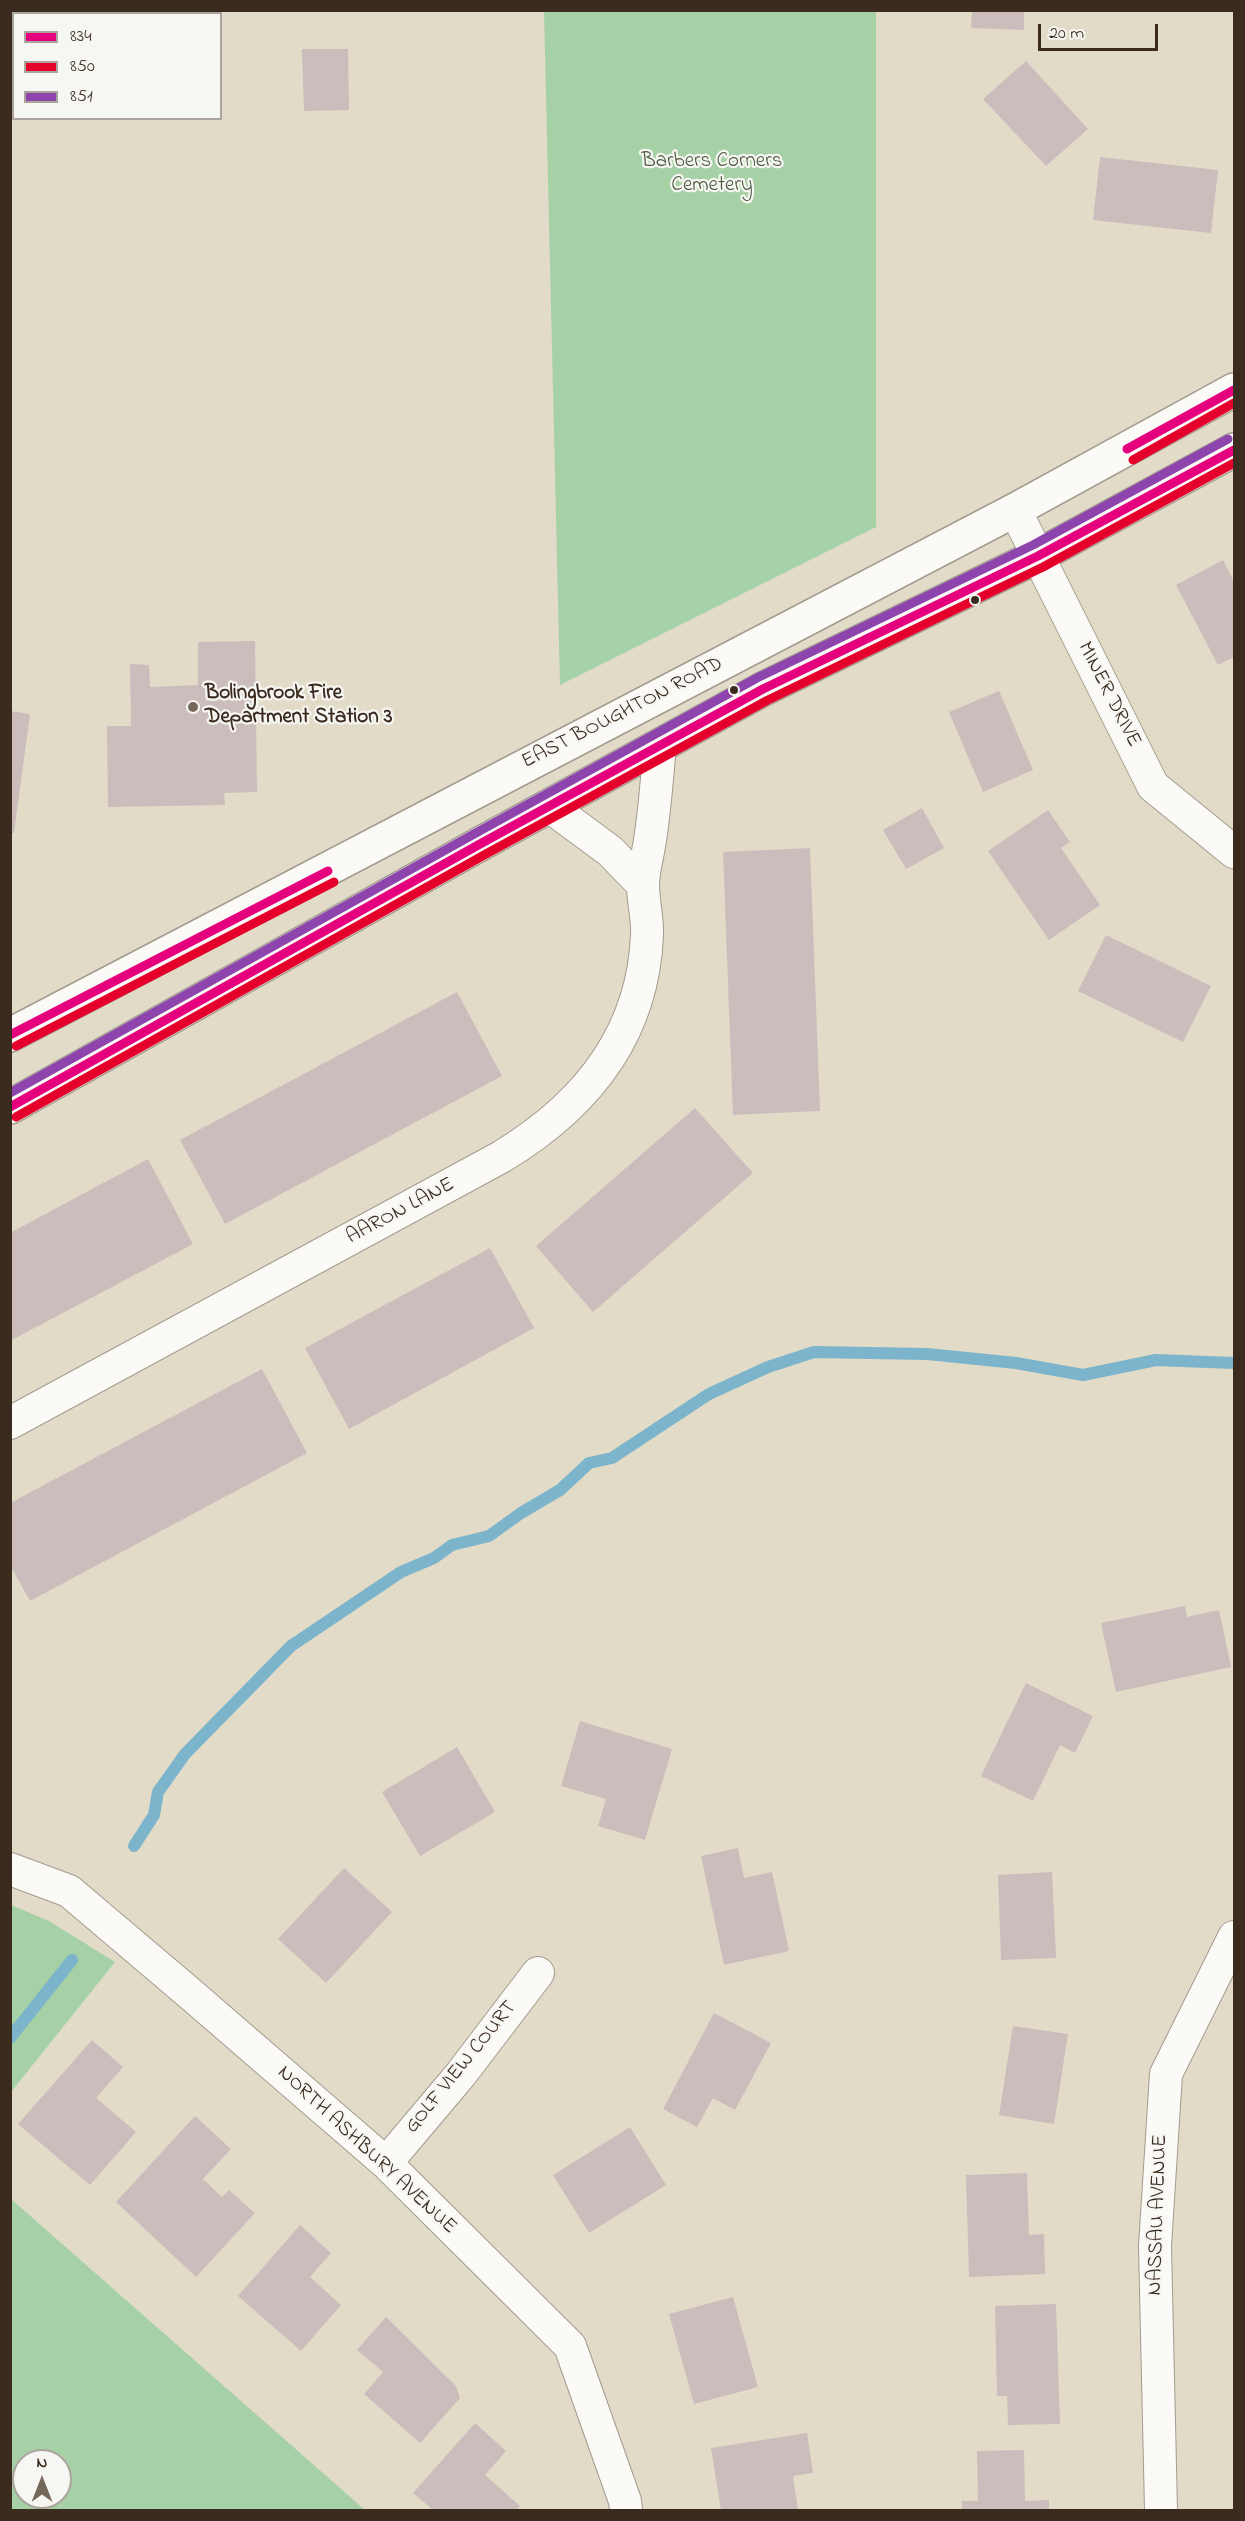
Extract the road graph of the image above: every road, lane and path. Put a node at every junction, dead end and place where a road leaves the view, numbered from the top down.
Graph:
1 (1234, 390) edge
2 (1234, 450) edge
3 (1015, 510) junction
4 (1038, 556) junction
5 (660, 745) junction
6 (549, 806) junction
7 (1234, 852) edge
8 (643, 885) junction
9 (10, 1035) edge
10 (10, 1107) edge
11 (10, 1422) edge
12 (10, 1869) edge
13 (1234, 1937) edge
14 (538, 1973) dead end
15 (386, 2163) junction
16 (626, 2511) edge
17 (1161, 2511) edge

1 - 3 main road, EAST BOUGHTON ROAD
2 - 4 main road, EAST BOUGHTON ROAD
3 - 4 street, MINER DRIVE
3 - 9 main road, EAST BOUGHTON ROAD
4 - 5 main road, EAST BOUGHTON ROAD
4 - 7 street, MINER DRIVE
5 - 6 main road, EAST BOUGHTON ROAD
5 - 8 street, AARON LANE
6 - 8 street
6 - 10 main road, EAST BOUGHTON ROAD
8 - 11 street, AARON LANE
12 - 15 street, NORTH ASHBURY AVENUE
13 - 17 street, NASSAU AVENUE
14 - 15 street, GOLF VIEW COURT
15 - 16 street, NORTH ASHBURY AVENUE

